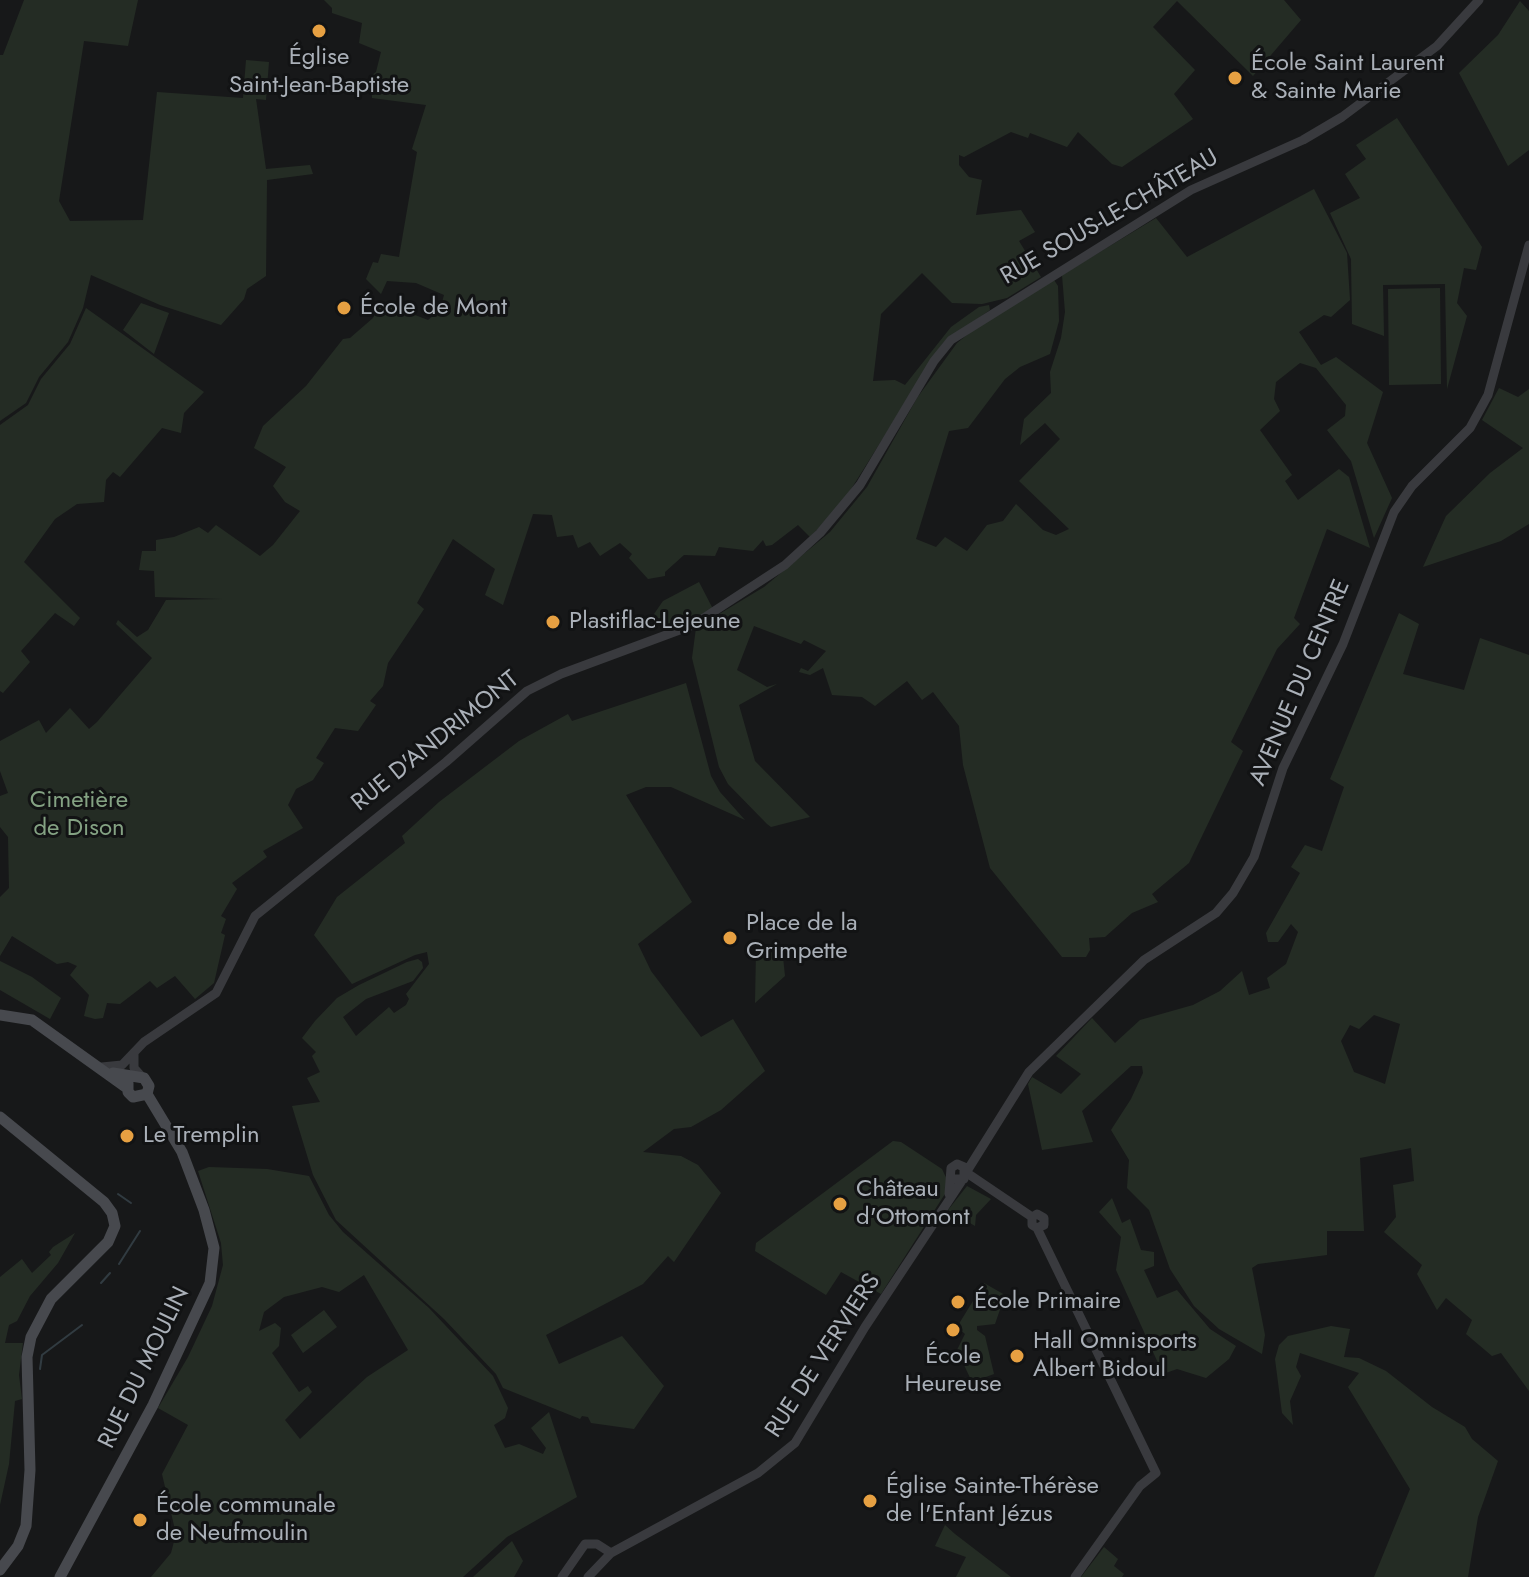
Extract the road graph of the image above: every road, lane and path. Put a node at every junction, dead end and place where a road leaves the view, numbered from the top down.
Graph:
1 (1479, 0) edge
2 (1529, 245) edge
3 (820, 533) joint
4 (0, 1015) edge
5 (134, 1053) junction
6 (104, 1069) junction
7 (1023, 1078) joint
8 (134, 1081) junction
9 (147, 1094) junction
10 (0, 1117) edge
11 (962, 1175) junction
12 (611, 1553) junction
13 (0, 1570) edge
14 (60, 1577) edge
15 (562, 1577) edge
16 (588, 1577) edge
17 (1075, 1577) edge

1 - 3 street, RUE SOUS-LE-CHÂTEAU
2 - 7 street, AVENUE DU CENTRE
3 - 5 street, RUE D'ANDRIMONT
4 - 6 main road
5 - 6 street, RUE D'ANDRIMONT
5 - 8 street
6 - 8 main road
7 - 11 street, RUE DE VERVIERS
8 - 9 main road, RUE DU MOULIN
8 - 9 main road
9 - 14 main road, RUE DU MOULIN
10 - 13 main road
11 - 12 street, RUE DE VERVIERS
11 - 17 street
12 - 15 street
12 - 16 street, RUE DE VERVIERS

